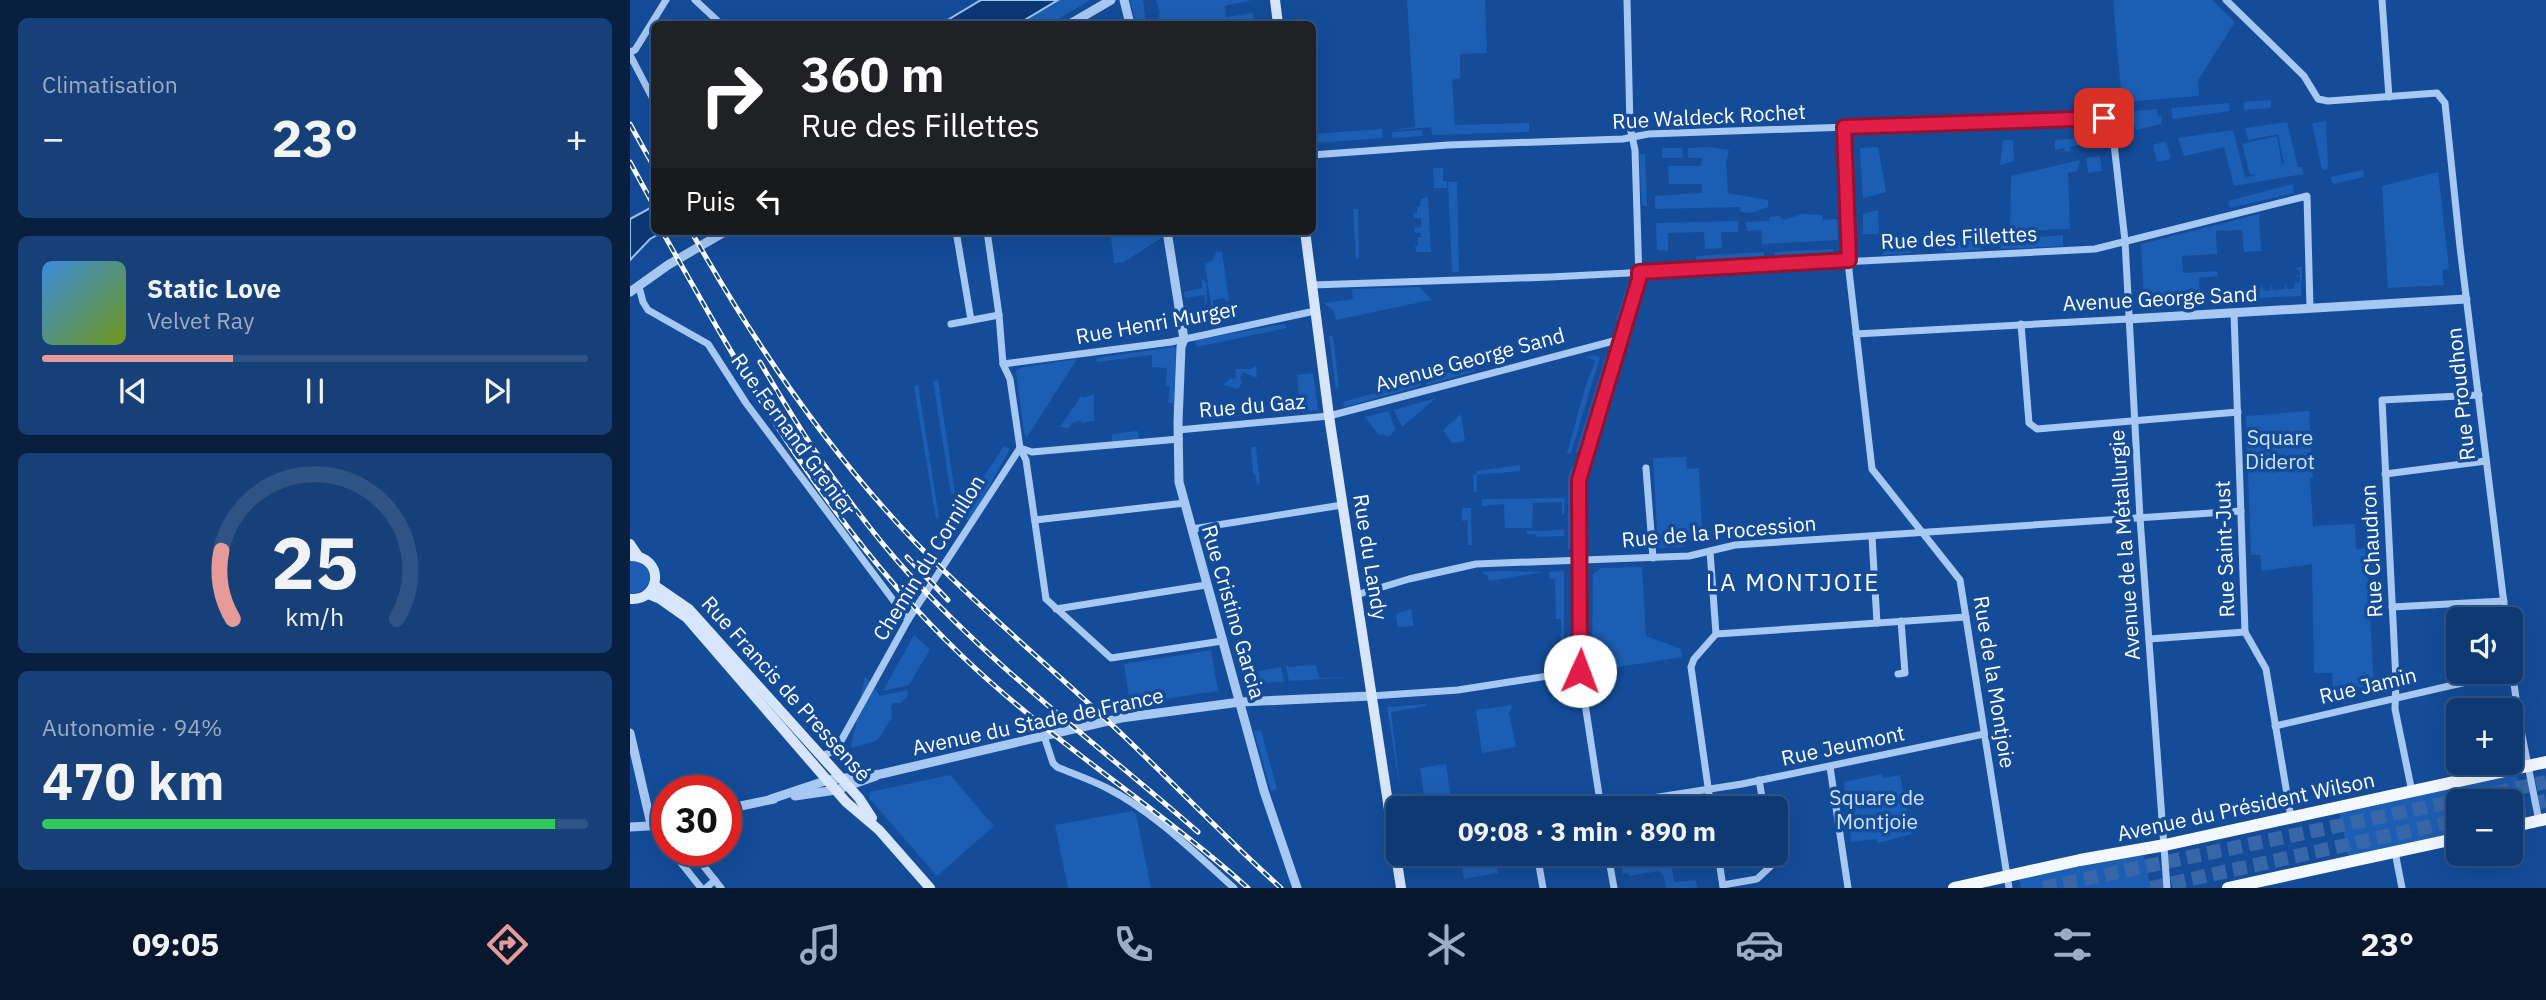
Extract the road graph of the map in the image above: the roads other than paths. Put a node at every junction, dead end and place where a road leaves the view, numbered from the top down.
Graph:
1 (666, 0) edge
2 (695, 0) edge
3 (1111, 0) edge
4 (1124, 0) edge
5 (1275, 0) edge
6 (1627, 0) edge
7 (2226, 0) edge
8 (2382, 0) edge
9 (653, 21) edge
10 (718, 21) edge
11 (1075, 21) edge
12 (1129, 21) edge
13 (1278, 21) edge
14 (651, 24) edge
15 (630, 54) edge
16 (651, 95) edge
17 (2389, 97) junction
18 (2107, 119) joint
19 (1844, 127) junction
20 (1632, 138) junction
21 (1316, 155) edge
22 (719, 235) edge
23 (957, 235) edge
24 (988, 235) edge
25 (1168, 235) edge
26 (1306, 235) edge
27 (2125, 241) junction
28 (1849, 260) junction
29 (1639, 272) junction
30 (1312, 285) junction
31 (634, 290) edge
32 (2466, 299) junction
33 (2311, 308) junction
34 (1315, 311) junction
35 (2234, 313) junction
36 (999, 315) junction
37 (2128, 319) junction
38 (971, 320) junction
39 (951, 324) dead end
40 (2021, 324) junction
41 (1856, 334) junction
42 (1184, 339) junction
43 (1621, 339) junction
44 (1003, 364) junction
45 (2479, 395) junction
46 (2238, 412) junction
47 (1329, 416) junction
48 (2134, 419) junction
49 (1178, 434) junction
50 (1020, 448) junction
51 (2486, 461) junction
52 (1646, 468) dead end
53 (2385, 474) junction
54 (1185, 503) junction
55 (1342, 505) junction
56 (2241, 512) junction
57 (2140, 518) junction
58 (1035, 520) junction
59 (1192, 529) junction
60 (1925, 536) junction
61 (1872, 537) junction
62 (630, 544) edge
63 (1710, 551) junction
64 (634, 556) edge
65 (1653, 558) junction
66 (1580, 561) junction
67 (1206, 586) junction
68 (651, 589) junction
69 (1356, 595) junction
70 (630, 599) edge
71 (2504, 601) junction
72 (2392, 607) junction
73 (2505, 607) edge
74 (1056, 609) junction
75 (1966, 617) junction
76 (908, 620) junction
77 (1901, 621) junction
78 (1880, 623) junction
79 (2245, 632) junction
80 (1716, 634) junction
81 (2150, 639) junction
82 (1222, 641) junction
83 (1580, 671) junction
84 (1898, 674) dead end
85 (2459, 684) edge
86 (2513, 684) edge
87 (1371, 696) junction
88 (2395, 699) junction
89 (1240, 702) junction
90 (2275, 726) junction
91 (630, 733) edge
92 (1984, 734) junction
93 (1044, 736) junction
94 (822, 756) junction
95 (2546, 762) edge
96 (2528, 766) junction
97 (1830, 767) junction
98 (828, 780) junction
99 (1759, 780) junction
100 (845, 782) junction
101 (1709, 789) junction
102 (836, 790) junction
103 (2412, 792) junction
104 (1599, 796) edge
105 (1667, 796) edge
106 (1710, 796) edge
107 (1762, 796) edge
108 (771, 799) junction
109 (742, 805) edge
110 (2291, 818) junction
111 (2543, 820) edge
112 (651, 824) joint
113 (2523, 824) edge
114 (630, 827) edge
115 (879, 830) junction
116 (2446, 841) edge
117 (2165, 845) junction
118 (2395, 852) junction
119 (684, 866) edge
120 (704, 866) edge
121 (1540, 866) edge
122 (1610, 866) edge
123 (1720, 866) edge
124 (1771, 866) edge
125 (715, 880) junction
126 (2008, 882) edge
127 (1723, 887) edge
128 (703, 888) edge
129 (721, 888) edge
130 (930, 888) edge
131 (1234, 888) edge
132 (1297, 888) edge
133 (1401, 888) edge
134 (1543, 888) edge
135 (1614, 888) edge
136 (1848, 888) edge
137 (1954, 888) edge
138 (2167, 888) edge
139 (2228, 888) edge
140 (2402, 888) edge

1 - 9 street
2 - 10 street
3 - 11 street
4 - 12 street
5 - 13 main road
6 - 20 street
7 - 17 street
8 - 17 street
14 - 15 street
15 - 16 street
17 - 32 street, Rue Proudhon
18 - 19 street, Rue Waldeck Rochet
18 - 27 street, Avenue de la Métallurgie
19 - 20 street, Rue Waldeck Rochet
19 - 28 street, Rue de la Montjoie
20 - 21 street, Rue Waldeck Rochet
20 - 29 street
22 - 31 street
23 - 38 street
24 - 36 street
25 - 42 street, Rue Cristino Garcia
26 - 30 main road, Rue du Landy
27 - 28 street, Rue des Fillettes
27 - 33 street, Rue des Fillettes
27 - 37 street, Avenue de la Métallurgie
28 - 29 street, Rue des Fillettes
28 - 41 street, Rue de la Montjoie
29 - 30 street, Rue des Fillettes
29 - 43 street
30 - 34 main road, Rue du Landy
31 - 76 street, Rue Fernand Grenier
32 - 33 street, Avenue George Sand
32 - 45 street, Rue Proudhon
33 - 35 street, Avenue George Sand
34 - 42 street, Rue Henri Murger
34 - 47 main road, Rue du Landy
35 - 37 street, Avenue George Sand
35 - 46 street, Rue Saint-Just
36 - 38 street
36 - 44 street
37 - 40 street, Avenue George Sand
37 - 48 street, Avenue de la Métallurgie
38 - 39 street
40 - 41 street, Avenue George Sand
40 - 48 street
41 - 60 street, Rue de la Montjoie
42 - 44 street, Rue Henri Murger
42 - 49 street, Rue Cristino Garcia
43 - 47 street, Avenue George Sand
43 - 66 street
44 - 50 street
45 - 51 street, Rue Proudhon
45 - 53 street, Rue Chaudron
46 - 48 street
46 - 56 street, Rue Saint-Just
47 - 49 street, Rue du Gaz
47 - 55 main road, Rue du Landy
48 - 57 street, Avenue de la Métallurgie
49 - 50 street, Rue du Gaz
49 - 54 street, Rue Cristino Garcia
50 - 58 street
50 - 76 street, Chemin du Cornillon
51 - 53 street
51 - 71 street, Rue Proudhon
52 - 65 street
53 - 72 street, Rue Chaudron
54 - 58 street
54 - 59 street, Rue Cristino Garcia
55 - 59 street
55 - 69 main road, Rue du Landy
56 - 57 street, Rue de la Procession
56 - 79 street, Rue Saint-Just
57 - 60 street, Rue de la Procession
57 - 81 street, Avenue de la Métallurgie
58 - 74 street
59 - 67 street, Rue Cristino Garcia
60 - 61 street, Rue de la Procession
60 - 75 street, Rue de la Montjoie
61 - 63 street, Rue de la Procession
61 - 78 street
62 - 64 main road
63 - 65 street, Rue de la Procession
63 - 80 street
64 - 68 main road
65 - 66 street, Rue de la Procession
66 - 69 street, Rue de la Procession
66 - 83 street
67 - 74 street
67 - 82 street, Rue Cristino Garcia
68 - 70 main road
68 - 94 main road, Rue Francis de Pressensé
68 - 98 main road, Rue Francis de Pressensé
69 - 87 main road, Rue du Landy
71 - 72 street
71 - 73 street, Rue Proudhon
72 - 88 street, Rue Chaudron
74 - 82 street
75 - 77 street
75 - 92 street, Rue de la Montjoie
76 - 94 street, Chemin du Cornillon
77 - 78 street
77 - 84 street
78 - 80 street
79 - 81 street
79 - 90 street, Rue Saint-Just
80 - 101 street
81 - 117 street, Avenue de la Métallurgie
82 - 89 street, Rue Cristino Garcia
83 - 87 street
83 - 104 street
85 - 88 street, Rue Jamin
86 - 96 street
87 - 89 street, Avenue du Stade de France
87 - 133 main road, Rue du Landy
88 - 90 street, Rue Jamin
88 - 103 street, Rue Chaudron
89 - 93 street, Avenue du Stade de France
89 - 132 street, Rue Cristino Garcia
90 - 110 street, Rue Saint-Just
91 - 112 street
92 - 97 street, Rue Jeumont
92 - 126 street, Rue de la Montjoie
93 - 100 street, Avenue du Stade de France
93 - 131 street
94 - 100 main road, Rue Francis de Pressensé
95 - 96 main road, Avenue du Président Wilson
96 - 103 main road, Avenue du Président Wilson
96 - 111 street
97 - 99 street, Rue Jeumont
97 - 136 street
98 - 100 street, Avenue du Stade de France
98 - 102 main road, Rue Francis de Pressensé
98 - 108 street, Avenue du Stade de France
99 - 101 street, Rue Jeumont
99 - 107 street
100 - 102 street, Avenue du Stade de France
100 - 115 main road, Rue Francis de Pressensé
101 - 105 street, Rue Jeumont
101 - 106 street
102 - 108 street, Avenue du Stade de France
102 - 115 main road, Rue Francis de Pressensé
103 - 110 main road, Avenue du Président Wilson
108 - 109 street, Avenue du Stade de France
110 - 117 main road, Avenue du Président Wilson
111 - 113 main road
112 - 114 street
115 - 130 main road, Rue Francis de Pressensé
116 - 118 main road
117 - 126 main road, Avenue du Président Wilson
117 - 138 street, Avenue de la Métallurgie
118 - 139 main road
118 - 140 street
119 - 128 street
120 - 125 street
121 - 134 street
122 - 135 street
123 - 127 street
124 - 127 street
125 - 128 street
125 - 129 street
126 - 137 main road, Avenue du Président Wilson

